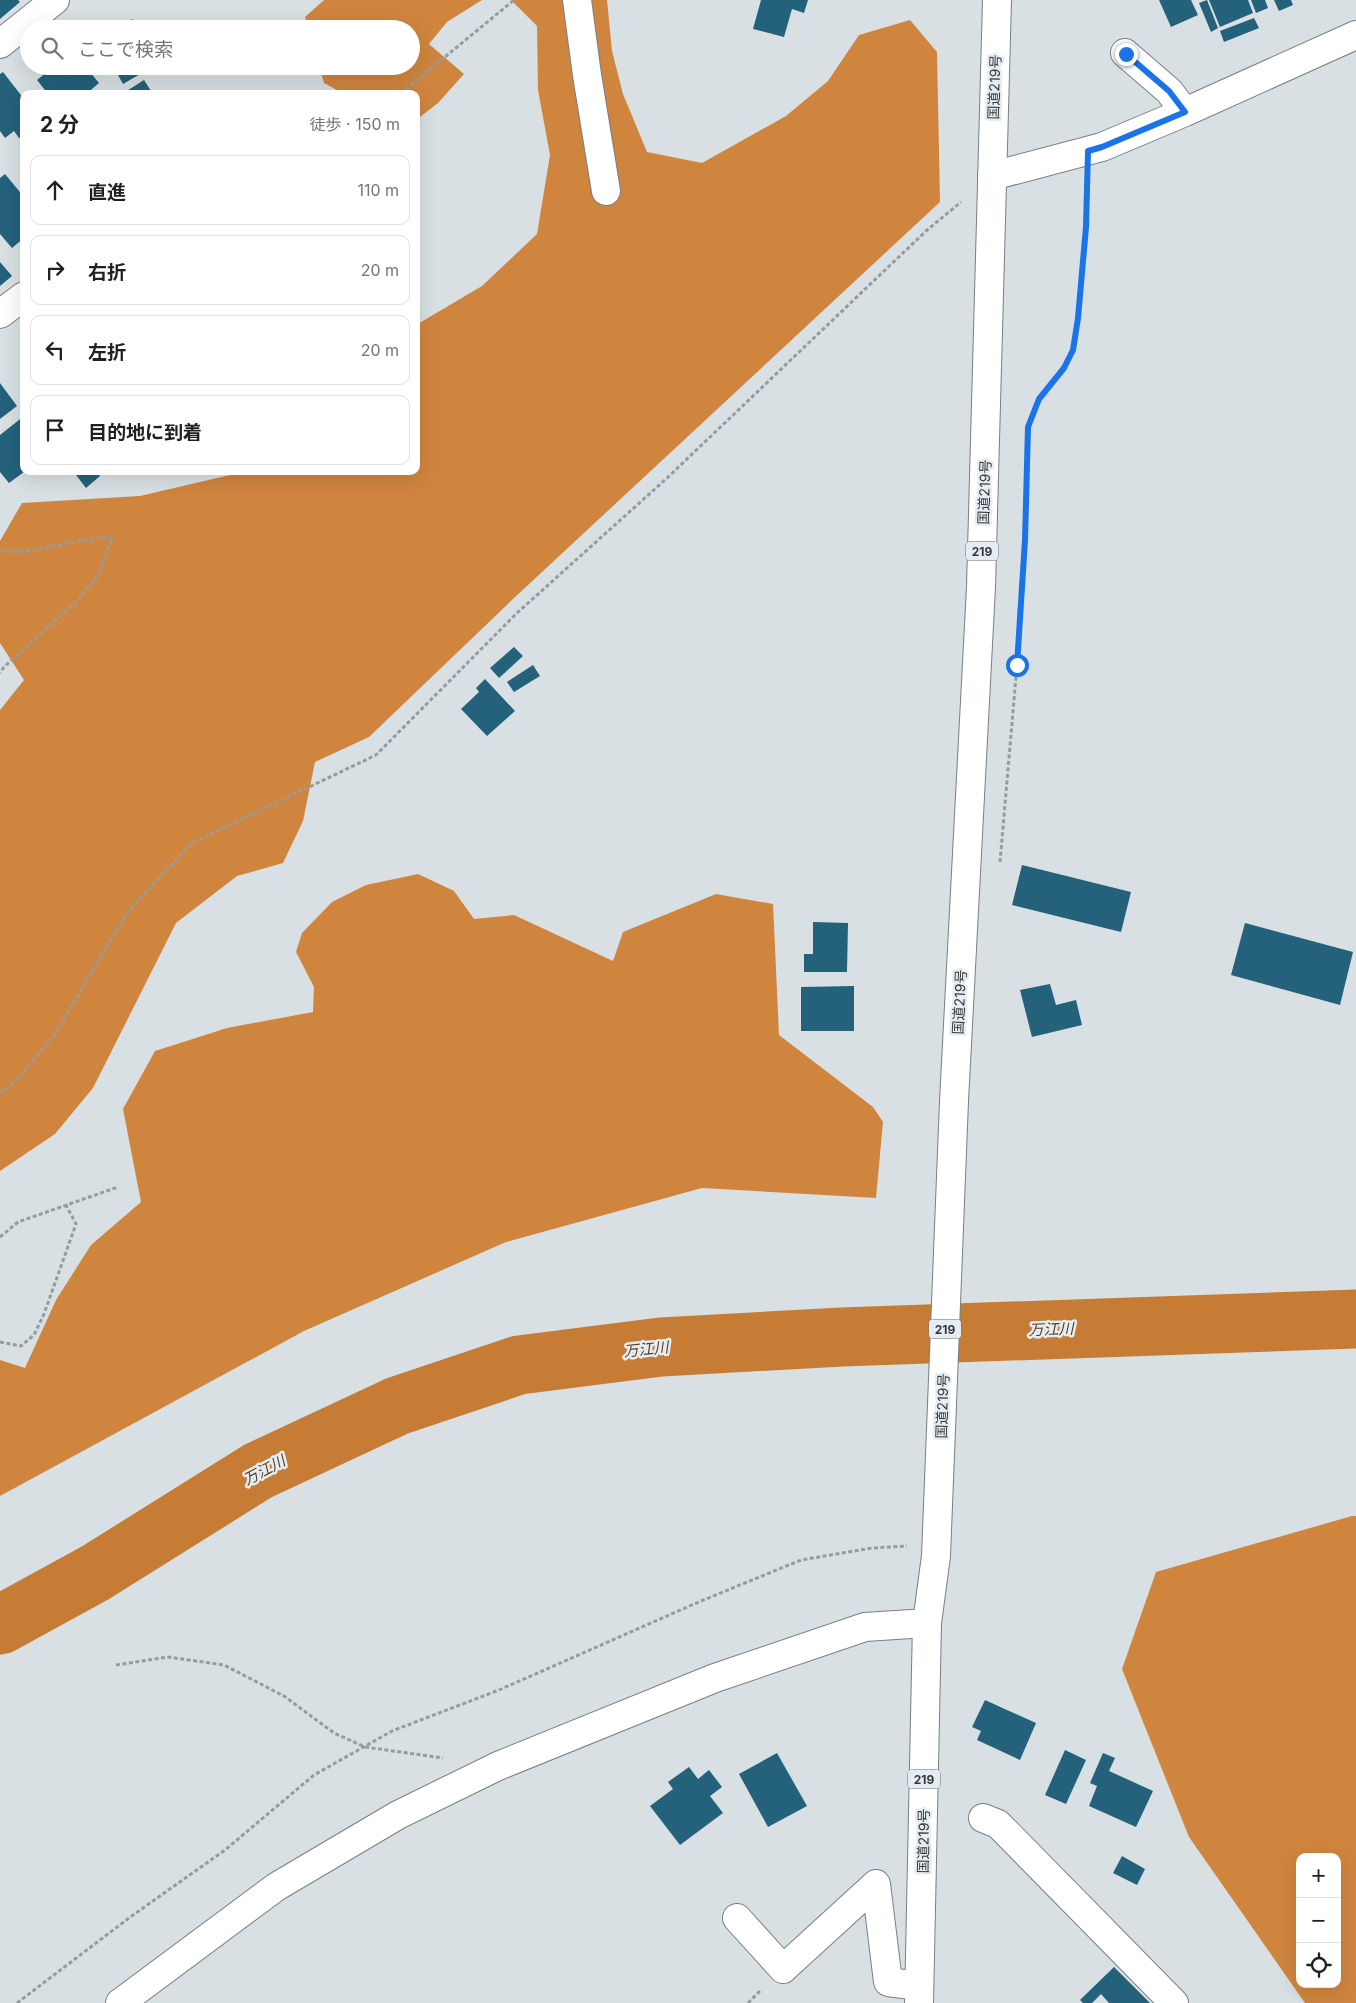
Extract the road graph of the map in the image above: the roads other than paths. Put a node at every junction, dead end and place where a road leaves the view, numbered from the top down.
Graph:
1 (55, 0) edge
2 (578, 0) edge
3 (997, 0) edge
4 (30, 20) edge
5 (20, 28) edge
6 (1356, 35) edge
7 (0, 44) edge
8 (1126, 54) dead end
9 (1185, 112) junction
10 (992, 176) junction
11 (606, 191) dead end
12 (20, 299) edge
13 (0, 314) edge
14 (927, 1623) junction
15 (984, 1818) dead end
16 (736, 1918) dead end
17 (919, 1995) edge
18 (120, 2003) edge
19 (1174, 2003) edge

1 - 4 main road
2 - 11 main road
3 - 10 main road, 国道219号 / 219
5 - 7 main road
6 - 9 main road
8 - 9 main road
9 - 10 main road
10 - 14 main road, 国道219号 / 219
12 - 13 main road
14 - 17 main road, 国道219号 / 219
14 - 18 main road
15 - 19 main road
16 - 17 main road

